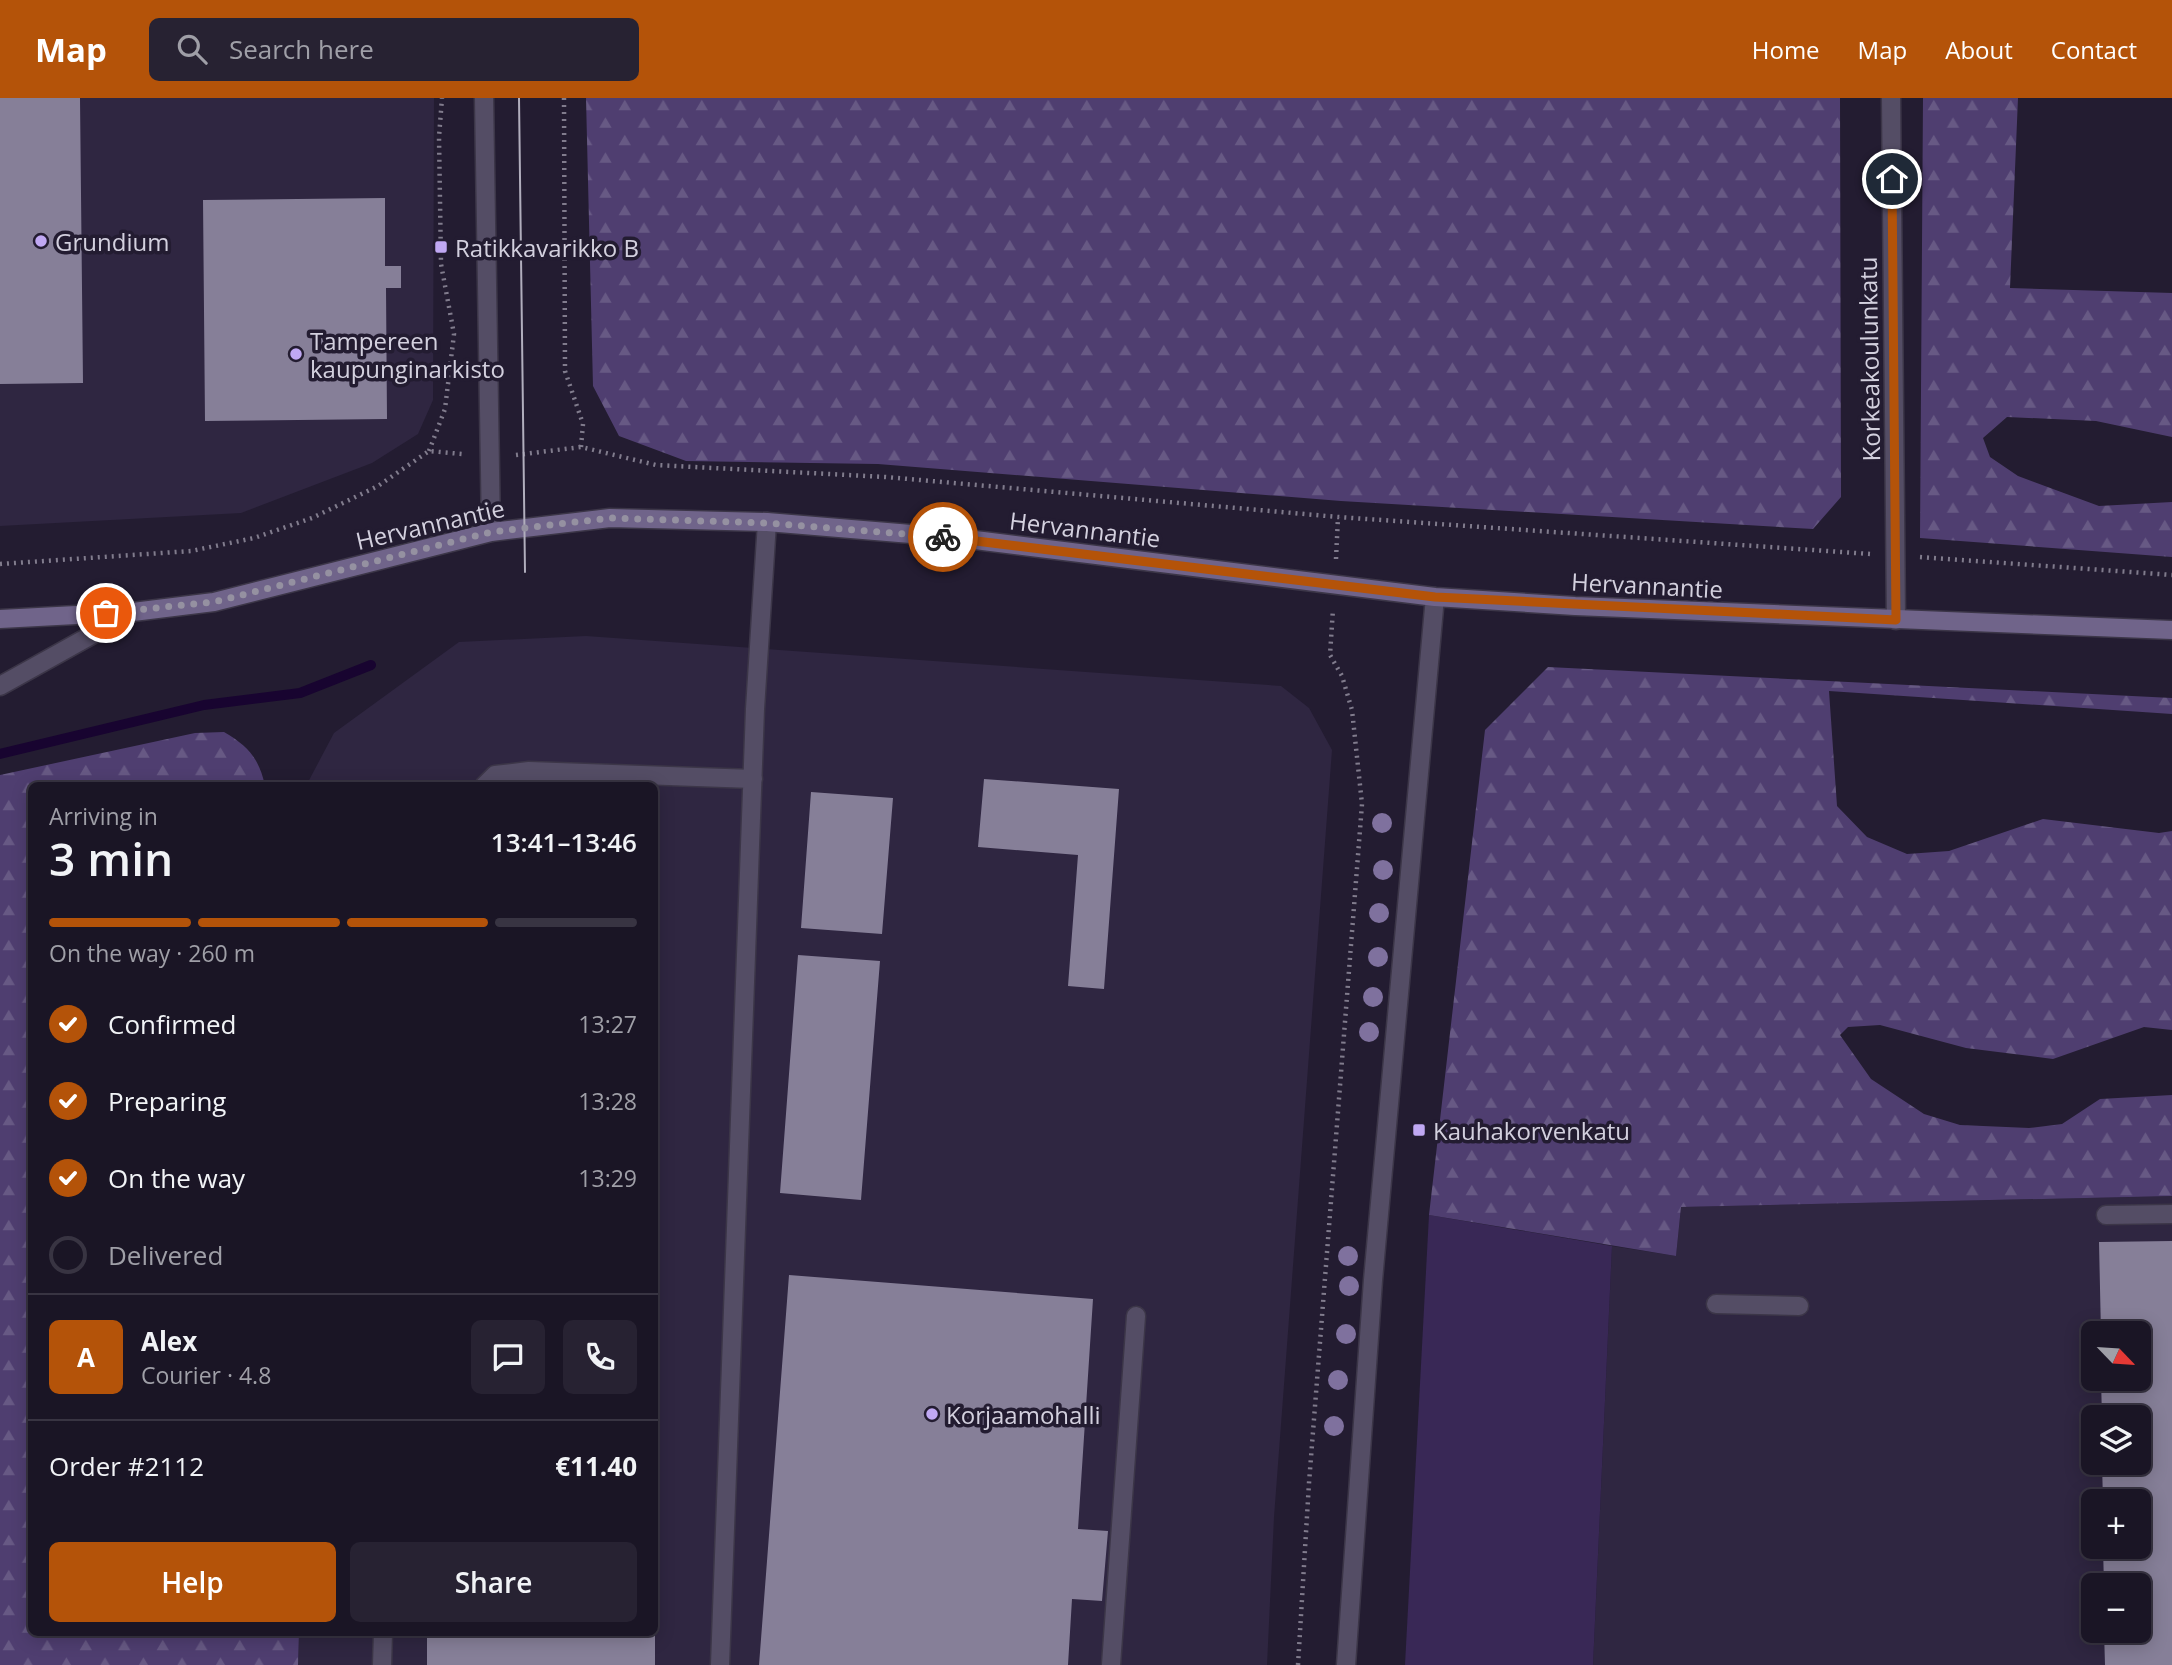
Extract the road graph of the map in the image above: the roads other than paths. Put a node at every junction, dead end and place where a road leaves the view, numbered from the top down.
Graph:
1 (484, 98) edge
2 (1891, 98) edge
3 (767, 523) junction
4 (491, 532) junction
5 (1435, 597) junction
6 (133, 612) junction
7 (0, 619) edge
8 (1896, 620) junction
9 (2172, 630) edge
10 (0, 685) edge
11 (753, 779) junction
12 (488, 782) edge
13 (2172, 1214) edge
14 (2106, 1215) dead end
15 (1716, 1304) dead end
16 (1799, 1306) dead end
17 (1136, 1316) dead end
18 (383, 1636) edge
19 (382, 1665) edge
20 (720, 1665) edge
21 (1111, 1665) edge
22 (1346, 1665) edge

1 - 4 street
2 - 8 street, Korkeakoulunkatu
3 - 4 main road, Hervannantie
3 - 5 main road, Hervannantie
3 - 11 street
4 - 6 main road, Hervannantie
5 - 8 main road, Hervannantie
5 - 22 street
6 - 7 main road, Hervannantie
6 - 10 street
8 - 9 main road, Hervannantie
11 - 12 street
11 - 20 street
13 - 14 street
15 - 16 street
17 - 21 street
18 - 19 street

